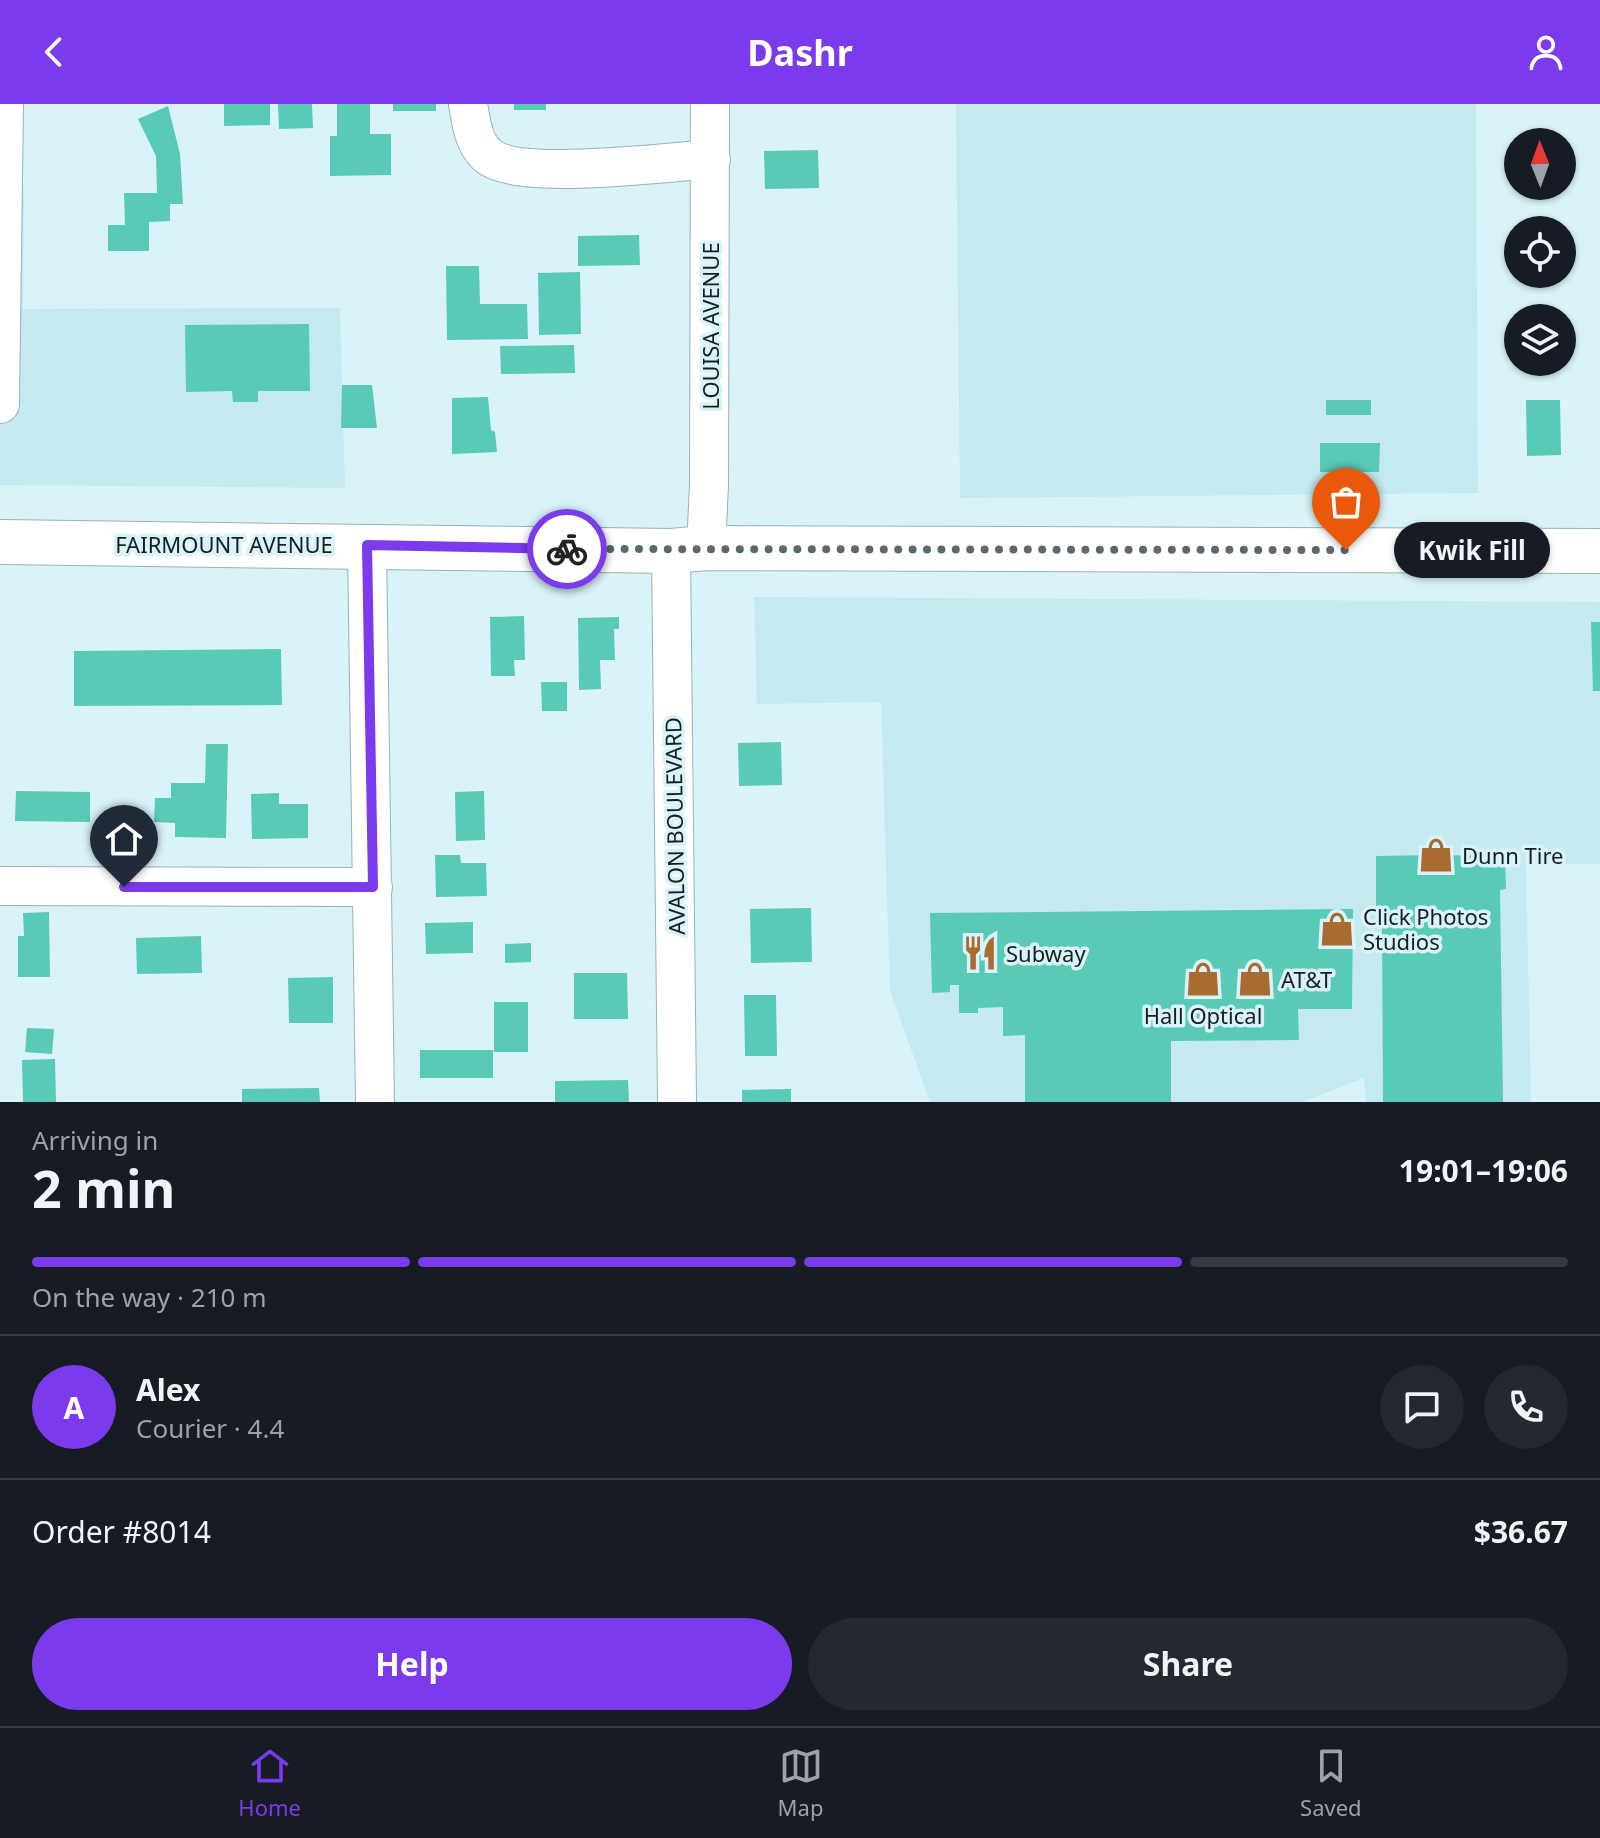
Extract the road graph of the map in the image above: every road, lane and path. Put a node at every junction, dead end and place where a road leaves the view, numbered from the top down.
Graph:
1 (4, 104) edge
2 (468, 104) edge
3 (710, 104) edge
4 (711, 159) junction
5 (0, 404) edge
6 (0, 542) edge
7 (367, 545) junction
8 (688, 549) junction
9 (1600, 551) edge
10 (0, 886) edge
11 (373, 887) junction
12 (375, 1102) edge
13 (677, 1102) edge

1 - 5 street
2 - 4 street
3 - 4 street, LOUISA AVENUE
4 - 8 street, LOUISA AVENUE
6 - 7 main road, FAIRMOUNT AVENUE
7 - 8 main road, FAIRMOUNT AVENUE
7 - 11 street
8 - 9 main road, FAIRMOUNT AVENUE
8 - 13 street, AVALON BOULEVARD
10 - 11 street
11 - 12 street

